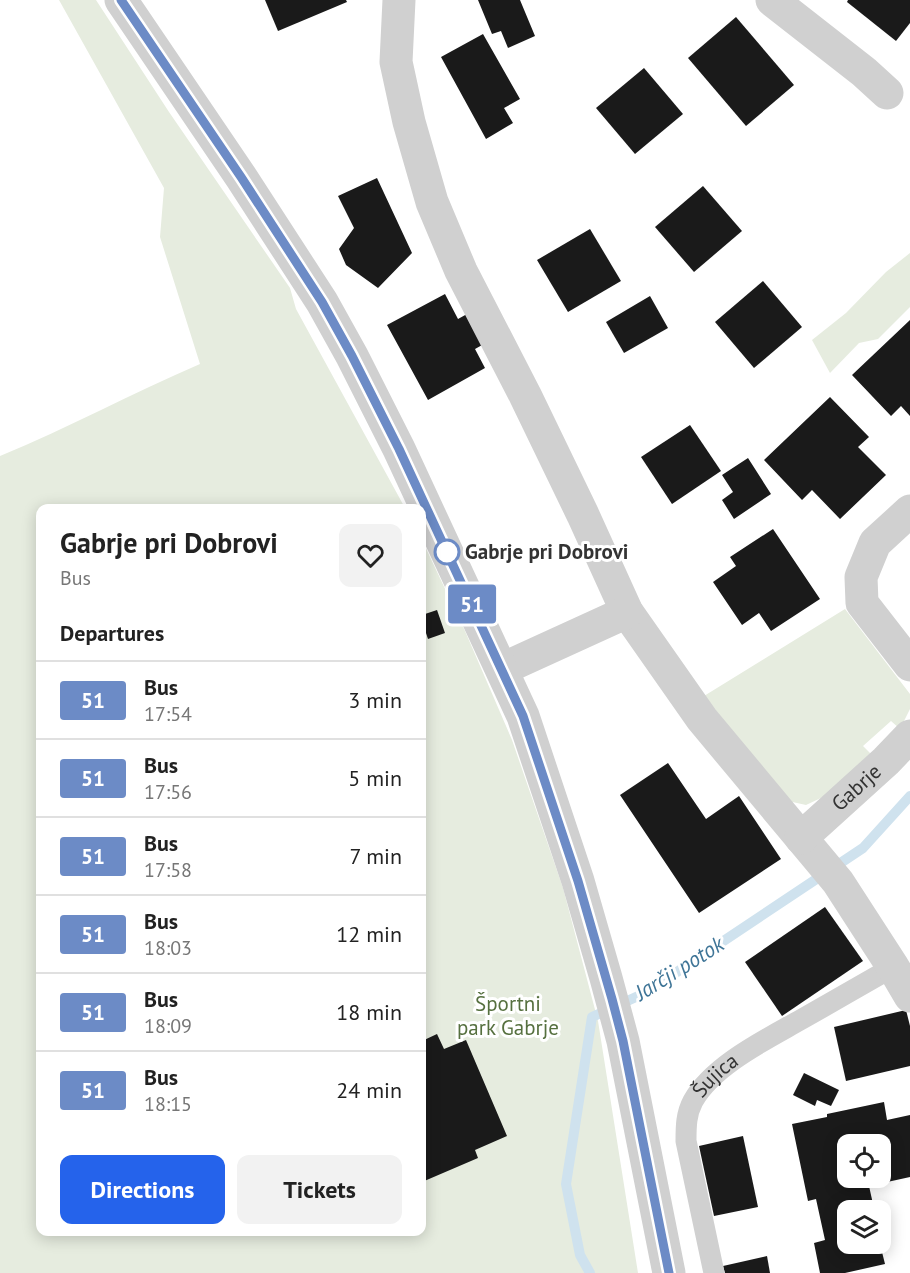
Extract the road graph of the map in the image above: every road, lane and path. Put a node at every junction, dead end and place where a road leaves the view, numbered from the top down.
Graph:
1 (122, 0) edge
2 (399, 0) edge
3 (772, 0) edge
4 (887, 93) dead end
5 (425, 504) edge
6 (426, 507) edge
7 (910, 511) edge
8 (627, 612) junction
9 (910, 665) edge
10 (502, 669) junction
11 (910, 736) edge
12 (801, 838) junction
13 (893, 967) junction
14 (910, 996) edge
15 (669, 1273) edge
16 (714, 1273) edge

1 - 5 street
2 - 8 street
3 - 4 street
6 - 10 street
7 - 9 street
8 - 10 street
8 - 12 street
10 - 15 street
11 - 12 street, Gabrje
12 - 13 street
13 - 14 street
13 - 16 lane, Šujica

